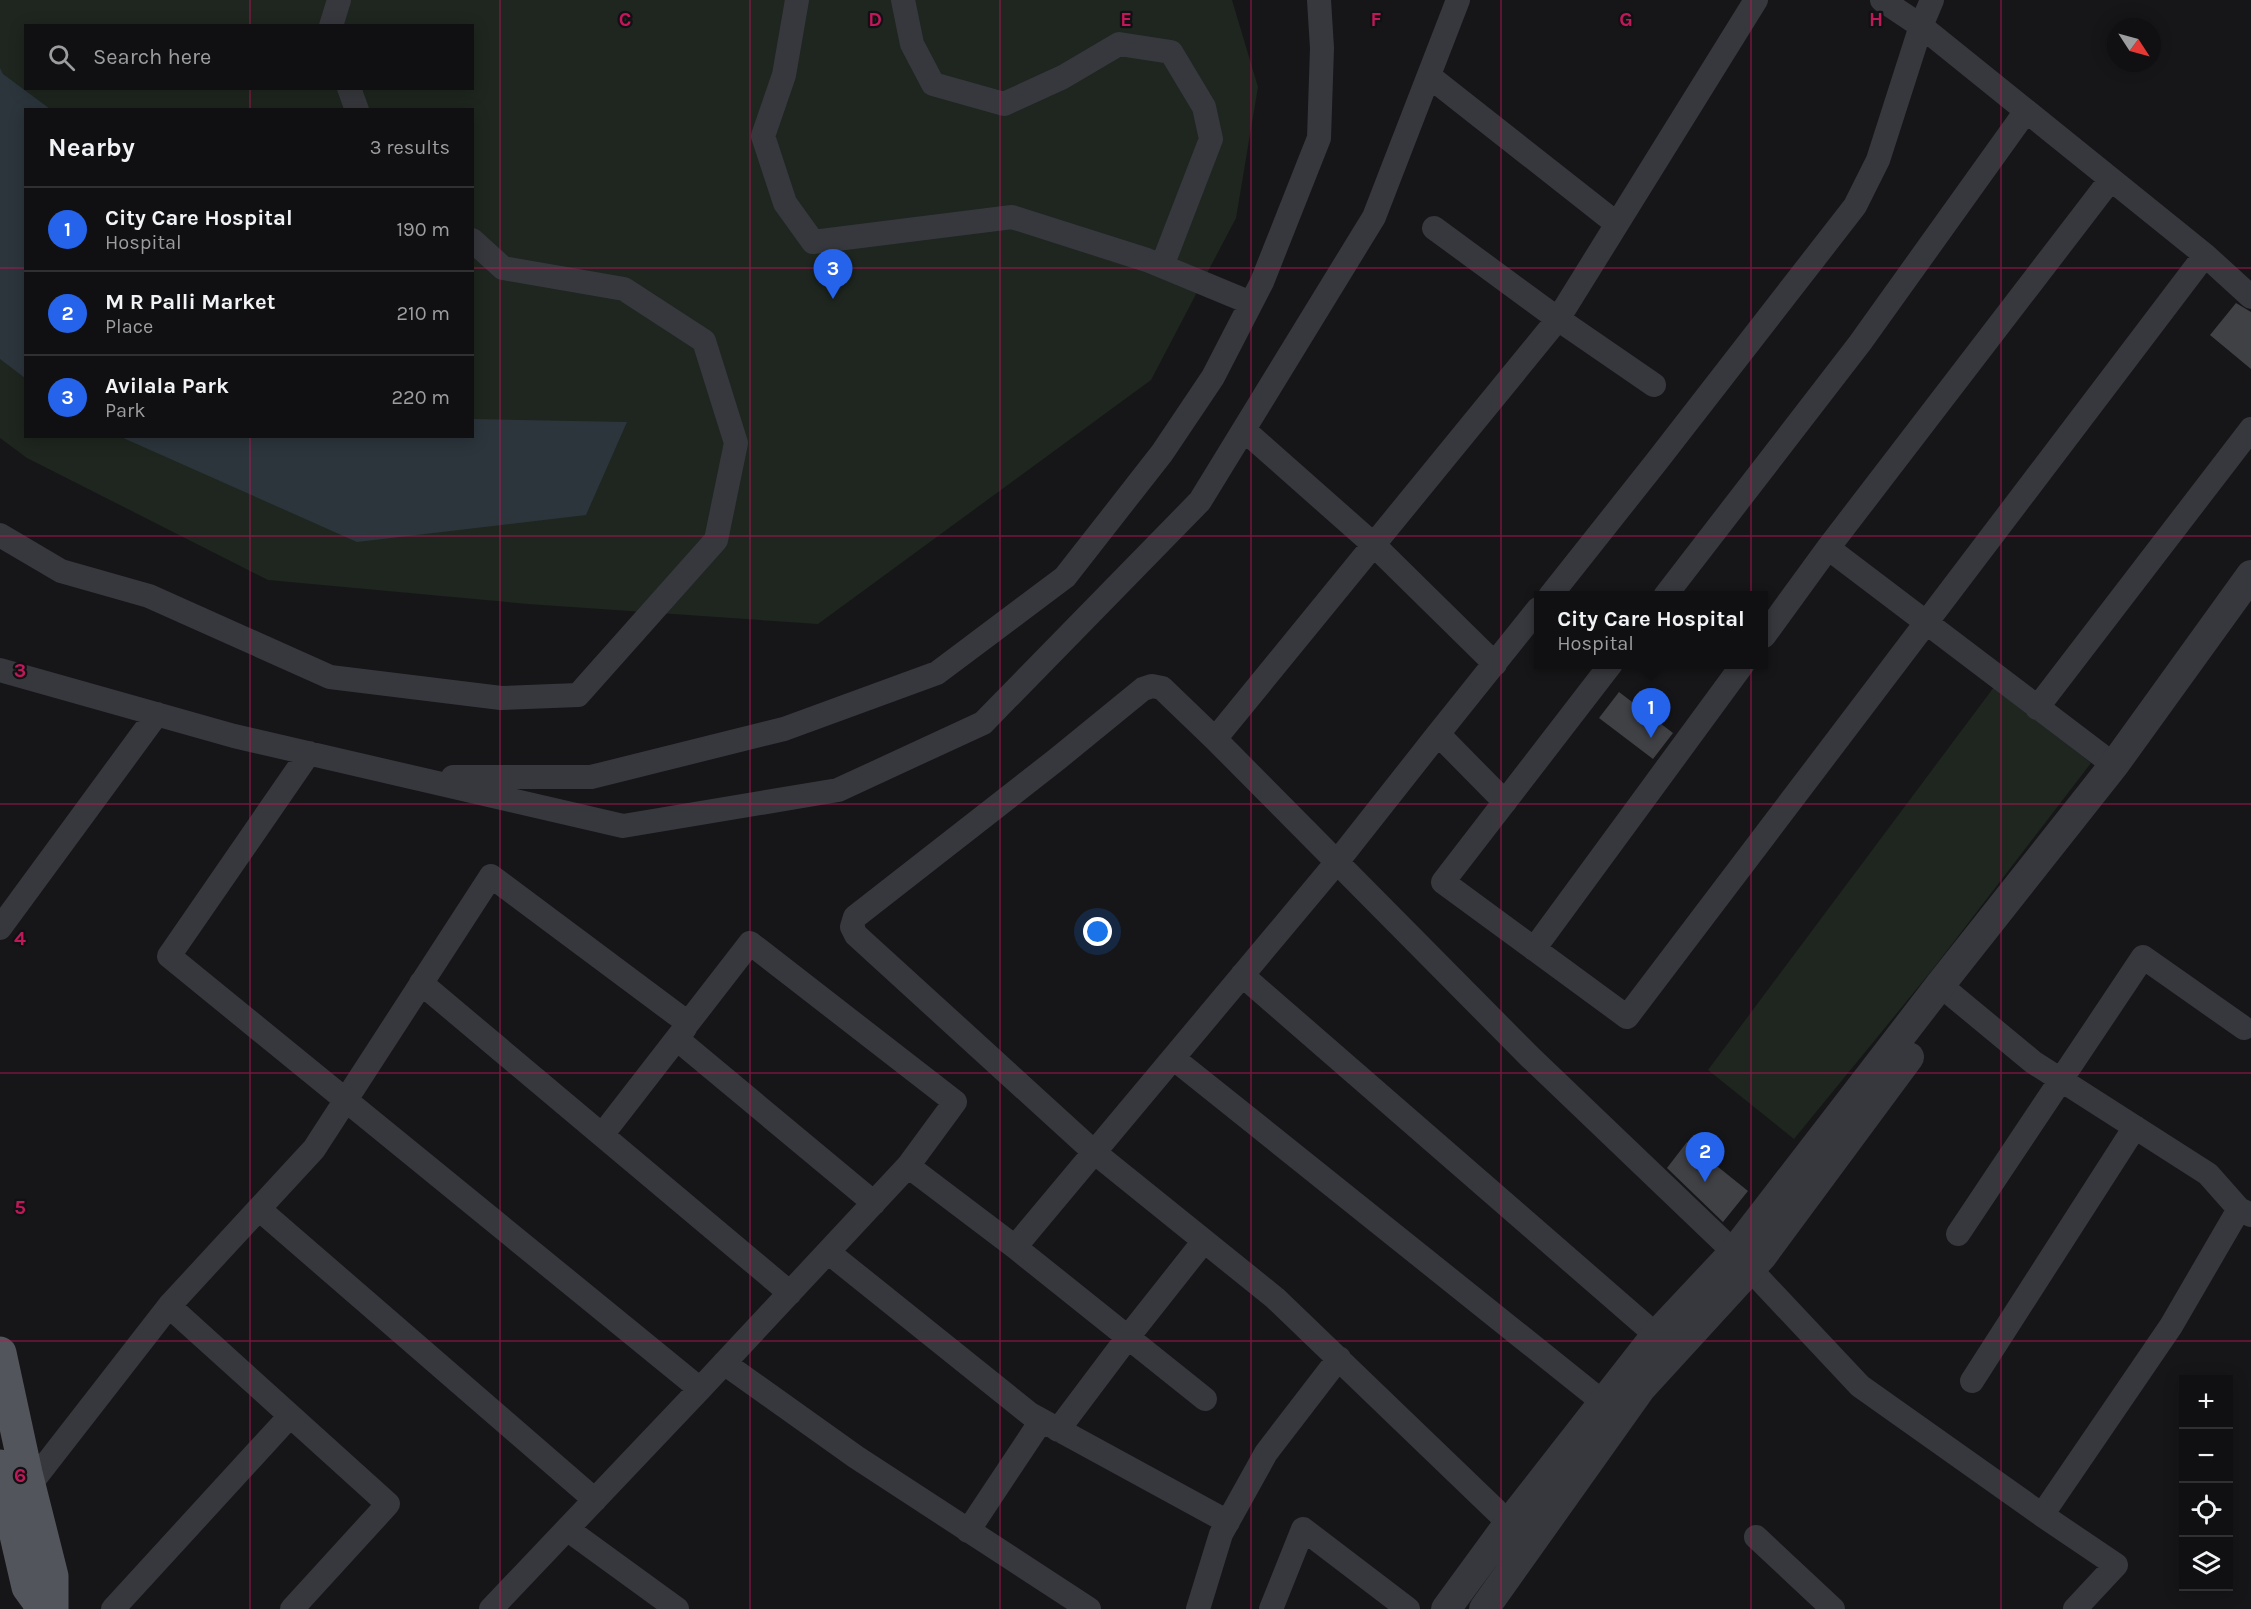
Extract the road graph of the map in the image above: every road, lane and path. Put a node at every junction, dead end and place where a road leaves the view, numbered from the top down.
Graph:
1 (797, 0) edge
2 (903, 0) edge
3 (1319, 0) edge
4 (1458, 0) edge
5 (1756, 0) edge
6 (1882, 0) edge
7 (1932, 0) edge
8 (1921, 26) junction
9 (1429, 76) junction
10 (351, 90) edge
11 (356, 108) edge
12 (2026, 111) junction
13 (2111, 179) junction
14 (1617, 224) junction
15 (1434, 228) dead end
16 (474, 242) edge
17 (2205, 255) junction
18 (1162, 266) junction
19 (2251, 297) edge
20 (1251, 303) junction
21 (1558, 319) junction
22 (1654, 385) dead end
23 (2251, 429) edge
24 (1244, 430) junction
25 (0, 535) edge
26 (1374, 545) junction
27 (1828, 548) junction
28 (2251, 575) edge
29 (1554, 591) edge
30 (1669, 591) edge
31 (2251, 597) edge
32 (1534, 615) edge
33 (1927, 624) junction
34 (1768, 630) edge
35 (1495, 664) junction
36 (1607, 669) edge
37 (1739, 669) edge
38 (0, 670) edge
39 (2037, 708) junction
40 (157, 714) junction
41 (1438, 734) junction
42 (1215, 739) junction
43 (309, 753) junction
44 (2114, 765) junction
45 (413, 778) junction
46 (1505, 802) junction
47 (1337, 862) junction
48 (0, 928) edge
49 (1534, 949) junction
50 (1242, 975) junction
51 (422, 983) junction
52 (1947, 990) junction
53 (2244, 1028) dead end
54 (682, 1031) junction
55 (1173, 1058) junction
56 (2062, 1081) junction
57 (345, 1101) junction
58 (2135, 1127) junction
59 (602, 1135) junction
60 (1094, 1152) junction
61 (908, 1166) junction
62 (874, 1203) junction
63 (259, 1209) junction
64 (2245, 1212) edge
65 (1958, 1234) dead end
66 (1204, 1241) junction
67 (1015, 1247) junction
68 (828, 1252) junction
69 (1742, 1260) junction
70 (790, 1293) junction
71 (169, 1306) junction
72 (1656, 1335) junction
73 (1128, 1336) junction
74 (0, 1353) edge
75 (1339, 1358) junction
76 (724, 1363) junction
77 (1972, 1381) dead end
78 (700, 1389) junction
79 (1205, 1399) dead end
80 (1604, 1403) junction
81 (290, 1416) junction
82 (1050, 1425) junction
83 (0, 1466) edge
84 (29, 1486) junction
85 (595, 1500) junction
86 (2042, 1515) junction
87 (1228, 1522) junction
88 (1509, 1523) junction
89 (567, 1529) junction
90 (969, 1531) junction
91 (1756, 1537) dead end
92 (499, 1606) edge
93 (44, 1609) edge
94 (52, 1609) edge
95 (113, 1609) edge
96 (292, 1609) edge
97 (677, 1609) edge
98 (1089, 1609) edge
99 (1198, 1609) edge
100 (1271, 1609) edge
101 (1408, 1609) edge
102 (1446, 1609) edge
103 (1484, 1609) edge
104 (1833, 1609) edge
105 (2075, 1609) edge

1 - 18 street
2 - 18 street
3 - 20 street
4 - 9 street
5 - 14 street
6 - 8 street
7 - 8 street
8 - 12 street
8 - 29 street
9 - 14 street
9 - 24 street
10 - 11 street
12 - 13 street
12 - 30 street
13 - 17 street
13 - 27 street
14 - 21 street
15 - 21 street
16 - 25 street
17 - 19 street
17 - 33 street
18 - 20 street
20 - 45 street
21 - 22 street
21 - 26 street
23 - 39 street
24 - 26 street
24 - 45 street
26 - 35 street
26 - 42 street
27 - 33 street
27 - 34 street
28 - 44 street
31 - 52 street
32 - 35 street
33 - 39 street
33 - 49 street
35 - 41 street
36 - 46 street
37 - 49 street
38 - 40 street
39 - 44 street
40 - 43 street
40 - 48 street
41 - 46 street
41 - 47 street
42 - 47 street
42 - 60 street
43 - 45 street
43 - 57 street
44 - 52 street
46 - 49 street
47 - 50 street
47 - 69 street
50 - 55 street
50 - 72 street
51 - 54 street
51 - 57 street
51 - 59 street
52 - 56 street
52 - 69 street
53 - 56 street
54 - 59 street
54 - 61 street
54 - 62 street
55 - 60 street
55 - 80 street
56 - 58 street
56 - 65 street
57 - 63 street
57 - 78 street
58 - 64 street
58 - 77 street
59 - 70 street
60 - 66 street
60 - 67 street
61 - 62 street
61 - 67 street
62 - 68 street
63 - 71 street
63 - 85 street
64 - 86 street
66 - 73 street
66 - 75 street
67 - 73 street
68 - 70 street
68 - 82 street
69 - 72 street
69 - 86 street
69 - 103 street
70 - 76 street
71 - 81 street
71 - 84 street
72 - 80 street
73 - 79 street
73 - 82 street
74 - 84 main road
75 - 87 street
75 - 88 street
76 - 78 street
76 - 90 street
78 - 85 street
80 - 88 street
81 - 95 street
81 - 96 street
82 - 87 street
82 - 90 street
83 - 93 main road
84 - 94 main road
85 - 89 street
86 - 105 street
87 - 99 street
88 - 102 street
89 - 92 street
89 - 97 street
90 - 98 street
91 - 104 street
100 - 101 street

